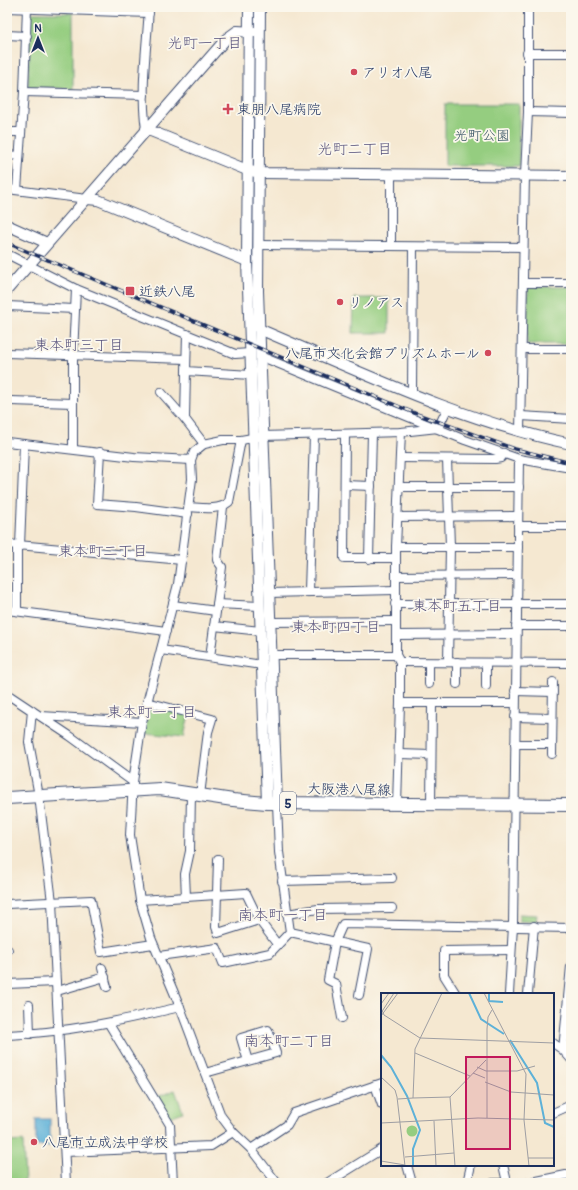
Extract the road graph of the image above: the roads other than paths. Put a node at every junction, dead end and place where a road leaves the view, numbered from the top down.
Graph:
1 (249, 7) edge
2 (260, 7) edge
3 (528, 7) edge
4 (7, 8) edge
5 (27, 8) edge
6 (149, 10) edge
7 (248, 32) junction
8 (260, 32) junction
9 (7, 35) edge
10 (27, 36) junction
11 (527, 53) junction
12 (571, 53) edge
13 (24, 92) junction
14 (144, 95) junction
15 (528, 112) junction
16 (571, 113) edge
17 (146, 129) junction
18 (7, 132) edge
19 (21, 132) junction
20 (7, 155) edge
21 (19, 156) junction
22 (247, 170) junction
23 (259, 173) junction
24 (391, 174) junction
25 (525, 175) junction
26 (571, 176) edge
27 (7, 189) edge
28 (17, 190) junction
29 (87, 199) junction
30 (7, 225) edge
31 (47, 243) junction
32 (258, 245) junction
33 (391, 246) junction
34 (413, 246) junction
35 (523, 246) junction
36 (7, 254) edge
37 (247, 261) junction
38 (28, 266) junction
39 (523, 283) junction
40 (571, 283) edge
41 (76, 289) junction
42 (7, 290) edge
43 (7, 306) edge
44 (75, 309) junction
45 (249, 317) junction
46 (259, 329) junction
47 (187, 334) junction
48 (571, 349) edge
49 (522, 350) junction
50 (7, 353) edge
51 (73, 355) junction
52 (255, 355) junction
53 (186, 359) junction
54 (186, 371) junction
55 (251, 374) junction
56 (161, 392) dead end
57 (412, 393) junction
58 (11, 401) dead end
59 (73, 403) junction
60 (448, 407) junction
61 (521, 416) junction
62 (184, 419) junction
63 (571, 419) edge
64 (438, 428) junction
65 (401, 432) junction
66 (520, 432) junction
67 (372, 433) junction
68 (345, 434) junction
69 (314, 435) junction
70 (258, 437) junction
71 (241, 440) junction
72 (7, 442) edge
73 (24, 444) junction
74 (204, 444) junction
75 (571, 444) edge
76 (73, 449) junction
77 (100, 452) junction
78 (504, 453) junction
79 (401, 458) junction
80 (519, 458) junction
81 (447, 459) junction
82 (191, 460) junction
83 (571, 468) edge
84 (344, 485) junction
85 (371, 486) junction
86 (400, 487) junction
87 (519, 487) junction
88 (448, 488) junction
89 (223, 507) junction
90 (189, 511) junction
91 (518, 516) junction
92 (398, 517) junction
93 (449, 517) junction
94 (518, 526) junction
95 (571, 526) edge
96 (7, 544) edge
97 (19, 546) junction
98 (450, 546) junction
99 (396, 547) junction
100 (518, 547) junction
101 (396, 558) junction
102 (369, 559) junction
103 (182, 560) junction
104 (448, 575) junction
105 (517, 575) junction
106 (396, 576) junction
107 (395, 590) junction
108 (309, 591) junction
109 (269, 593) junction
110 (395, 604) junction
111 (517, 604) junction
112 (571, 604) edge
113 (173, 605) junction
114 (449, 605) junction
115 (260, 606) junction
116 (216, 607) junction
117 (7, 610) edge
118 (17, 611) junction
119 (395, 621) junction
120 (270, 622) junction
121 (214, 626) junction
122 (571, 626) edge
123 (516, 630) junction
124 (166, 631) junction
125 (260, 631) junction
126 (449, 634) junction
127 (396, 635) junction
128 (161, 650) junction
129 (272, 655) junction
130 (210, 657) junction
131 (398, 659) junction
132 (453, 662) junction
133 (429, 663) junction
134 (486, 663) junction
135 (516, 663) junction
136 (571, 663) edge
137 (262, 665) junction
138 (554, 682) dead end
139 (429, 684) dead end
140 (457, 684) dead end
141 (486, 686) dead end
142 (515, 691) junction
143 (553, 692) junction
144 (7, 694) edge
145 (147, 702) junction
146 (400, 703) junction
147 (515, 703) junction
148 (432, 704) junction
149 (32, 711) junction
150 (40, 716) junction
151 (515, 717) junction
152 (552, 718) junction
153 (142, 722) junction
154 (515, 744) junction
155 (552, 744) junction
156 (400, 754) junction
157 (431, 754) junction
158 (552, 754) dead end
159 (133, 786) junction
160 (196, 794) junction
161 (39, 796) junction
162 (7, 798) edge
163 (272, 803) junction
164 (398, 805) junction
165 (430, 805) junction
166 (515, 805) junction
167 (571, 805) edge
168 (218, 859) dead end
169 (392, 878) dead end
170 (282, 881) junction
171 (217, 895) junction
172 (186, 897) junction
173 (140, 900) junction
174 (52, 902) junction
175 (7, 904) edge
176 (392, 908) dead end
177 (287, 914) junction
178 (259, 920) junction
179 (513, 926) junction
180 (534, 926) junction
181 (571, 928) edge
182 (290, 932) junction
183 (335, 942) junction
184 (153, 944) junction
185 (277, 944) junction
186 (511, 950) junction
187 (159, 956) junction
188 (571, 966) edge
189 (102, 968) dead end
190 (105, 977) junction
191 (7, 984) edge
192 (107, 986) dead end
193 (56, 987) junction
194 (455, 993) edge
195 (509, 993) edge
196 (528, 993) edge
197 (360, 995) dead end
198 (30, 1005) dead end
199 (180, 1007) junction
200 (342, 1018) dead end
201 (109, 1024) junction
202 (568, 1024) edge
203 (59, 1032) junction
204 (30, 1034) junction
205 (7, 1035) edge
206 (554, 1044) edge
207 (562, 1050) junction
208 (571, 1059) edge
209 (248, 1061) junction
210 (205, 1074) junction
211 (379, 1084) edge
212 (381, 1097) edge
213 (571, 1105) edge
214 (554, 1113) edge
215 (233, 1132) junction
216 (171, 1147) junction
217 (251, 1149) junction
218 (381, 1150) edge
219 (65, 1152) junction
220 (407, 1166) edge
221 (472, 1166) edge
222 (503, 1166) edge
223 (566, 1176) dead end
224 (508, 1182) edge
225 (66, 1183) edge
226 (173, 1183) edge
227 (277, 1183) edge
228 (327, 1183) edge
229 (412, 1183) edge
230 (467, 1183) edge
231 (493, 1183) edge
232 (527, 1183) edge

1 - 7 street
2 - 8 street
3 - 11 street
4 - 5 street
5 - 6 street
5 - 10 street
6 - 14 street
7 - 8 street
7 - 17 street
7 - 22 street
8 - 23 street
9 - 10 street
10 - 13 street
11 - 12 street
11 - 15 street
13 - 14 street
13 - 19 street
14 - 17 street
15 - 16 street
15 - 25 street
17 - 22 street
17 - 29 street
18 - 19 street
19 - 21 street
20 - 21 street
21 - 28 street
22 - 23 street
22 - 37 street
23 - 24 street
23 - 32 street
24 - 25 street
24 - 33 street
25 - 26 street
25 - 35 street
27 - 28 street
28 - 29 street
29 - 31 street
29 - 37 street
30 - 31 street
31 - 38 street
32 - 33 street
32 - 46 street
33 - 34 street
34 - 35 street
34 - 57 street
35 - 39 street
36 - 38 street
37 - 45 street
38 - 41 street
38 - 42 street
39 - 40 street
39 - 49 street
41 - 44 street
41 - 47 street
43 - 44 street
44 - 51 street
45 - 46 street
45 - 52 street
46 - 52 street
46 - 57 street
47 - 52 street
47 - 53 street
48 - 49 street
49 - 61 street
50 - 51 street
51 - 53 street
51 - 59 street
52 - 55 street
52 - 64 street
52 - 70 street
53 - 54 street
54 - 55 street
54 - 62 street
55 - 70 street
56 - 62 street
57 - 60 street
58 - 59 street
59 - 76 street
60 - 64 street
60 - 66 street
61 - 63 street
61 - 66 street
62 - 74 street
64 - 65 street
64 - 78 street
65 - 67 street
65 - 79 street
66 - 75 street
67 - 68 street
67 - 85 street
68 - 69 street
68 - 84 street
69 - 70 street
69 - 108 street
70 - 71 street
70 - 109 street
70 - 115 street
71 - 74 street
71 - 89 street
72 - 73 street
73 - 76 street
73 - 97 street
74 - 82 street
76 - 77 street
77 - 82 street
77 - 90 street
78 - 80 street
78 - 81 street
79 - 81 street
79 - 86 street
80 - 83 street
80 - 87 street
81 - 88 street
82 - 90 street
84 - 85 street
84 - 102 street
85 - 102 street
86 - 88 street
86 - 92 street
87 - 88 street
87 - 91 street
88 - 93 street
89 - 90 street
89 - 116 street
90 - 103 street
91 - 93 street
91 - 94 street
92 - 93 street
92 - 99 street
93 - 98 street
94 - 95 street
94 - 100 street
96 - 97 street
97 - 103 street
97 - 118 street
98 - 99 street
98 - 100 street
98 - 104 street
99 - 101 street
100 - 105 street
101 - 102 street
101 - 106 street
103 - 113 street
104 - 105 street
104 - 106 street
104 - 114 street
105 - 111 street
106 - 107 street
107 - 108 street
107 - 110 street
108 - 109 street
109 - 120 street
110 - 114 street
110 - 119 street
111 - 112 street
111 - 114 street
111 - 123 street
113 - 116 street
113 - 124 street
114 - 126 street
115 - 116 street
115 - 125 street
116 - 121 street
117 - 118 street
118 - 124 street
119 - 120 street
119 - 127 street
120 - 129 street
121 - 125 street
121 - 130 street
122 - 123 street
123 - 126 street
123 - 135 street
124 - 128 street
125 - 137 street
126 - 127 street
126 - 132 street
127 - 131 street
128 - 130 street
128 - 145 street
129 - 131 street
129 - 163 street
130 - 137 street
131 - 133 street
131 - 146 street
132 - 133 street
132 - 134 street
132 - 140 street
133 - 139 street
134 - 135 street
134 - 141 street
135 - 136 street
135 - 142 street
137 - 163 street
138 - 143 street
142 - 143 street
142 - 147 street
143 - 152 street
144 - 149 street
145 - 153 street
145 - 160 street
146 - 148 street
146 - 156 street
147 - 148 street
147 - 151 street
148 - 157 street
149 - 150 street
149 - 161 street
150 - 153 street
150 - 159 street
151 - 152 street
151 - 154 street
152 - 155 street
153 - 159 street
154 - 155 street
154 - 166 street
155 - 158 street
156 - 157 street
156 - 164 street
157 - 165 street
159 - 160 main road, 大阪港八尾線 / 5
159 - 161 main road, 大阪港八尾線 / 5
159 - 173 street
160 - 163 main road, 大阪港八尾線 / 5
160 - 172 street
161 - 162 main road, 大阪港八尾線 / 5
161 - 174 street
163 - 164 main road, 大阪港八尾線 / 5
163 - 170 street
164 - 165 main road, 大阪港八尾線 / 5
165 - 166 main road, 大阪港八尾線 / 5
166 - 167 main road, 大阪港八尾線 / 5
166 - 179 street
168 - 171 street
169 - 170 street
170 - 177 street
171 - 172 street
171 - 178 street
171 - 178 street
172 - 173 street
173 - 184 street
174 - 175 street
174 - 184 street
174 - 193 street
176 - 177 street
177 - 182 street
178 - 185 street
179 - 180 street
179 - 183 street
179 - 186 street
180 - 181 street
180 - 196 street
182 - 183 street
182 - 185 street
183 - 197 street
183 - 200 street
184 - 187 street
185 - 187 street
186 - 194 street
186 - 195 street
187 - 199 street
188 - 202 street
189 - 190 street
190 - 192 street
190 - 193 street
191 - 193 street
193 - 203 street
198 - 204 street
199 - 201 street
199 - 210 street
201 - 203 street
201 - 216 street
202 - 207 street
203 - 204 street
203 - 219 street
204 - 205 street
206 - 207 street
207 - 208 street
209 - 209 street
209 - 210 street
210 - 215 street
211 - 212 street
211 - 217 street
213 - 214 street
215 - 216 street
215 - 217 street
216 - 219 street
216 - 226 street
217 - 227 street
218 - 228 street
219 - 225 street
220 - 229 street
221 - 230 street
222 - 224 street
223 - 232 street
224 - 231 street

